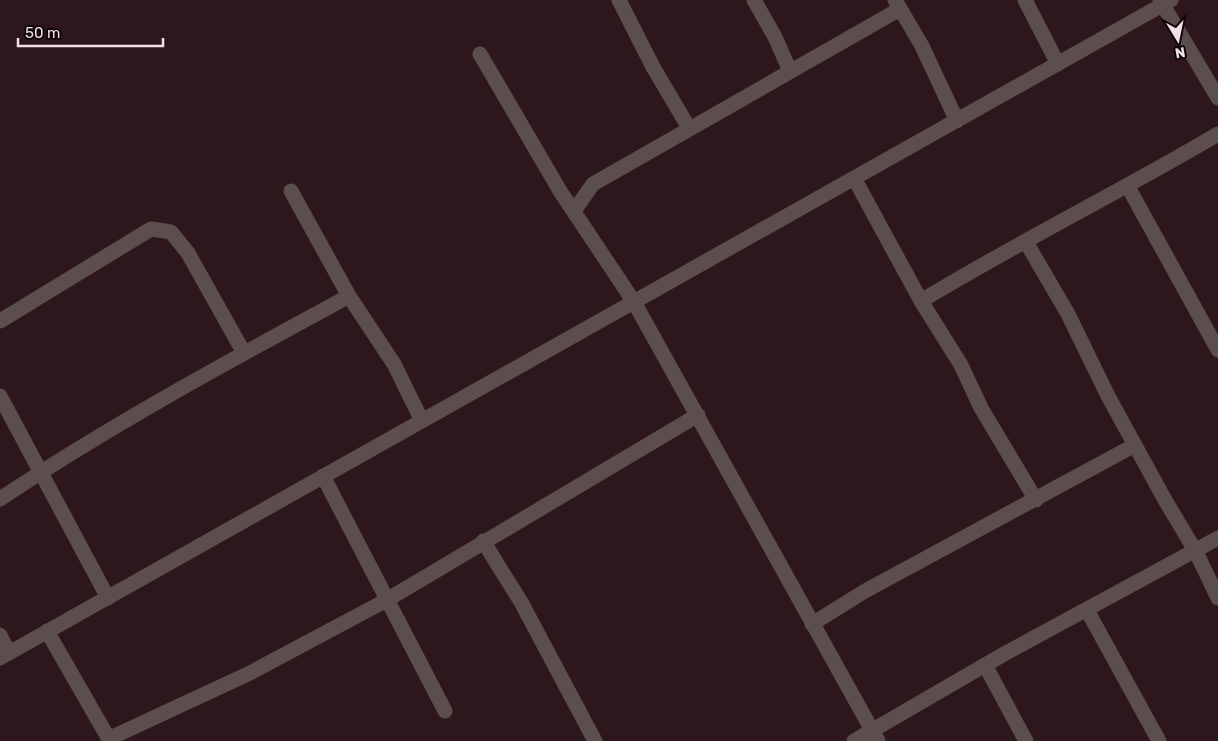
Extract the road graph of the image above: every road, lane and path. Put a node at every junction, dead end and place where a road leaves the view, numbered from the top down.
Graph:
1 (619, 0) edge
2 (754, 0) edge
3 (1024, 0) edge
4 (1165, 2) edge
5 (897, 4) edge
6 (480, 54) dead end
7 (1058, 64) junction
8 (790, 72) junction
9 (1218, 98) edge
10 (957, 121) junction
11 (689, 128) junction
12 (1218, 134) edge
13 (854, 178) junction
14 (1127, 185) junction
15 (291, 190) dead end
16 (574, 211) junction
17 (1026, 242) junction
18 (349, 296) junction
19 (921, 301) junction
20 (634, 302) junction
21 (0, 321) edge
22 (1218, 350) edge
23 (244, 353) junction
24 (0, 396) edge
25 (698, 415) junction
26 (422, 421) junction
27 (1135, 444) junction
28 (40, 472) junction
29 (323, 476) junction
30 (0, 499) edge
31 (1036, 500) junction
32 (1218, 538) edge
33 (483, 541) junction
34 (1196, 552) junction
35 (108, 598) junction
36 (1218, 598) edge
37 (387, 599) junction
38 (1088, 610) junction
39 (812, 624) junction
40 (48, 631) junction
41 (0, 635) edge
42 (4, 655) edge
43 (985, 664) junction
44 (445, 711) dead end
45 (875, 736) edge
46 (109, 740) edge
47 (595, 741) edge
48 (854, 741) edge
49 (1026, 741) edge
50 (1159, 741) edge

1 - 11 street
2 - 8 street
3 - 7 street
4 - 7 street
4 - 9 street
5 - 8 street
5 - 10 street
6 - 16 street
7 - 10 street
8 - 11 street
10 - 13 street
11 - 16 street
12 - 14 street
13 - 19 street
13 - 20 street
14 - 17 street
14 - 22 street
15 - 18 street
16 - 20 street
17 - 19 street
17 - 27 street
18 - 23 street
18 - 26 street
19 - 31 street
20 - 25 street
20 - 26 street
21 - 23 street
23 - 28 street
24 - 28 street
25 - 33 street
25 - 39 street
26 - 29 street
27 - 31 street
27 - 34 street
28 - 30 street
28 - 35 street
29 - 35 street
29 - 37 street
31 - 39 street
32 - 34 street
33 - 37 street
33 - 47 street
34 - 36 street
34 - 38 street
35 - 40 street
37 - 44 street
37 - 46 street
38 - 43 street
38 - 50 street
39 - 45 street
40 - 42 street
40 - 46 street
41 - 42 street
43 - 45 street
43 - 49 street
45 - 48 street

